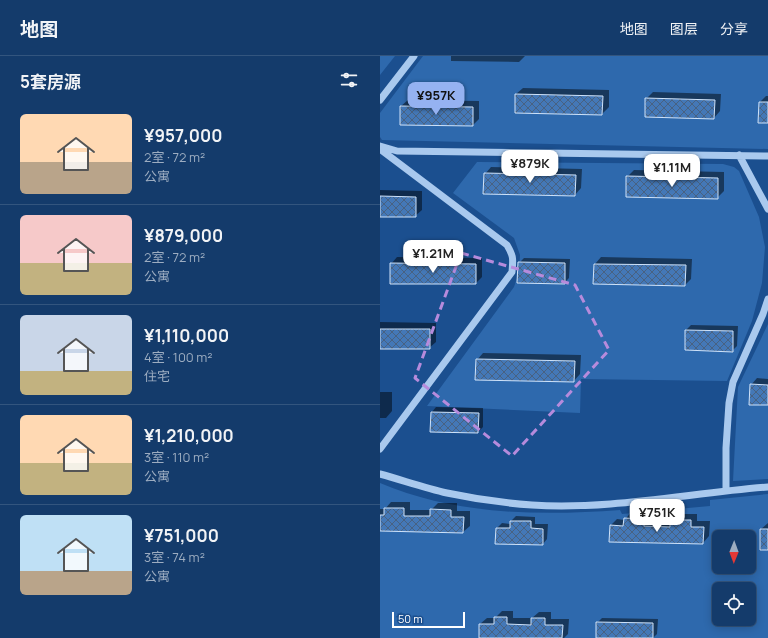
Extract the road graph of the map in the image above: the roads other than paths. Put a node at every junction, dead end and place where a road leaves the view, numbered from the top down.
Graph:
1 (414, 56) edge
2 (380, 100) edge
3 (380, 147) edge
4 (739, 156) junction
5 (768, 156) edge
6 (768, 209) edge
7 (768, 299) edge
8 (380, 450) edge
9 (380, 474) edge
10 (768, 487) edge
11 (726, 490) junction

1 - 2 street
3 - 4 street
3 - 8 street
4 - 5 street
4 - 6 street
7 - 11 street
9 - 11 street
10 - 11 street

